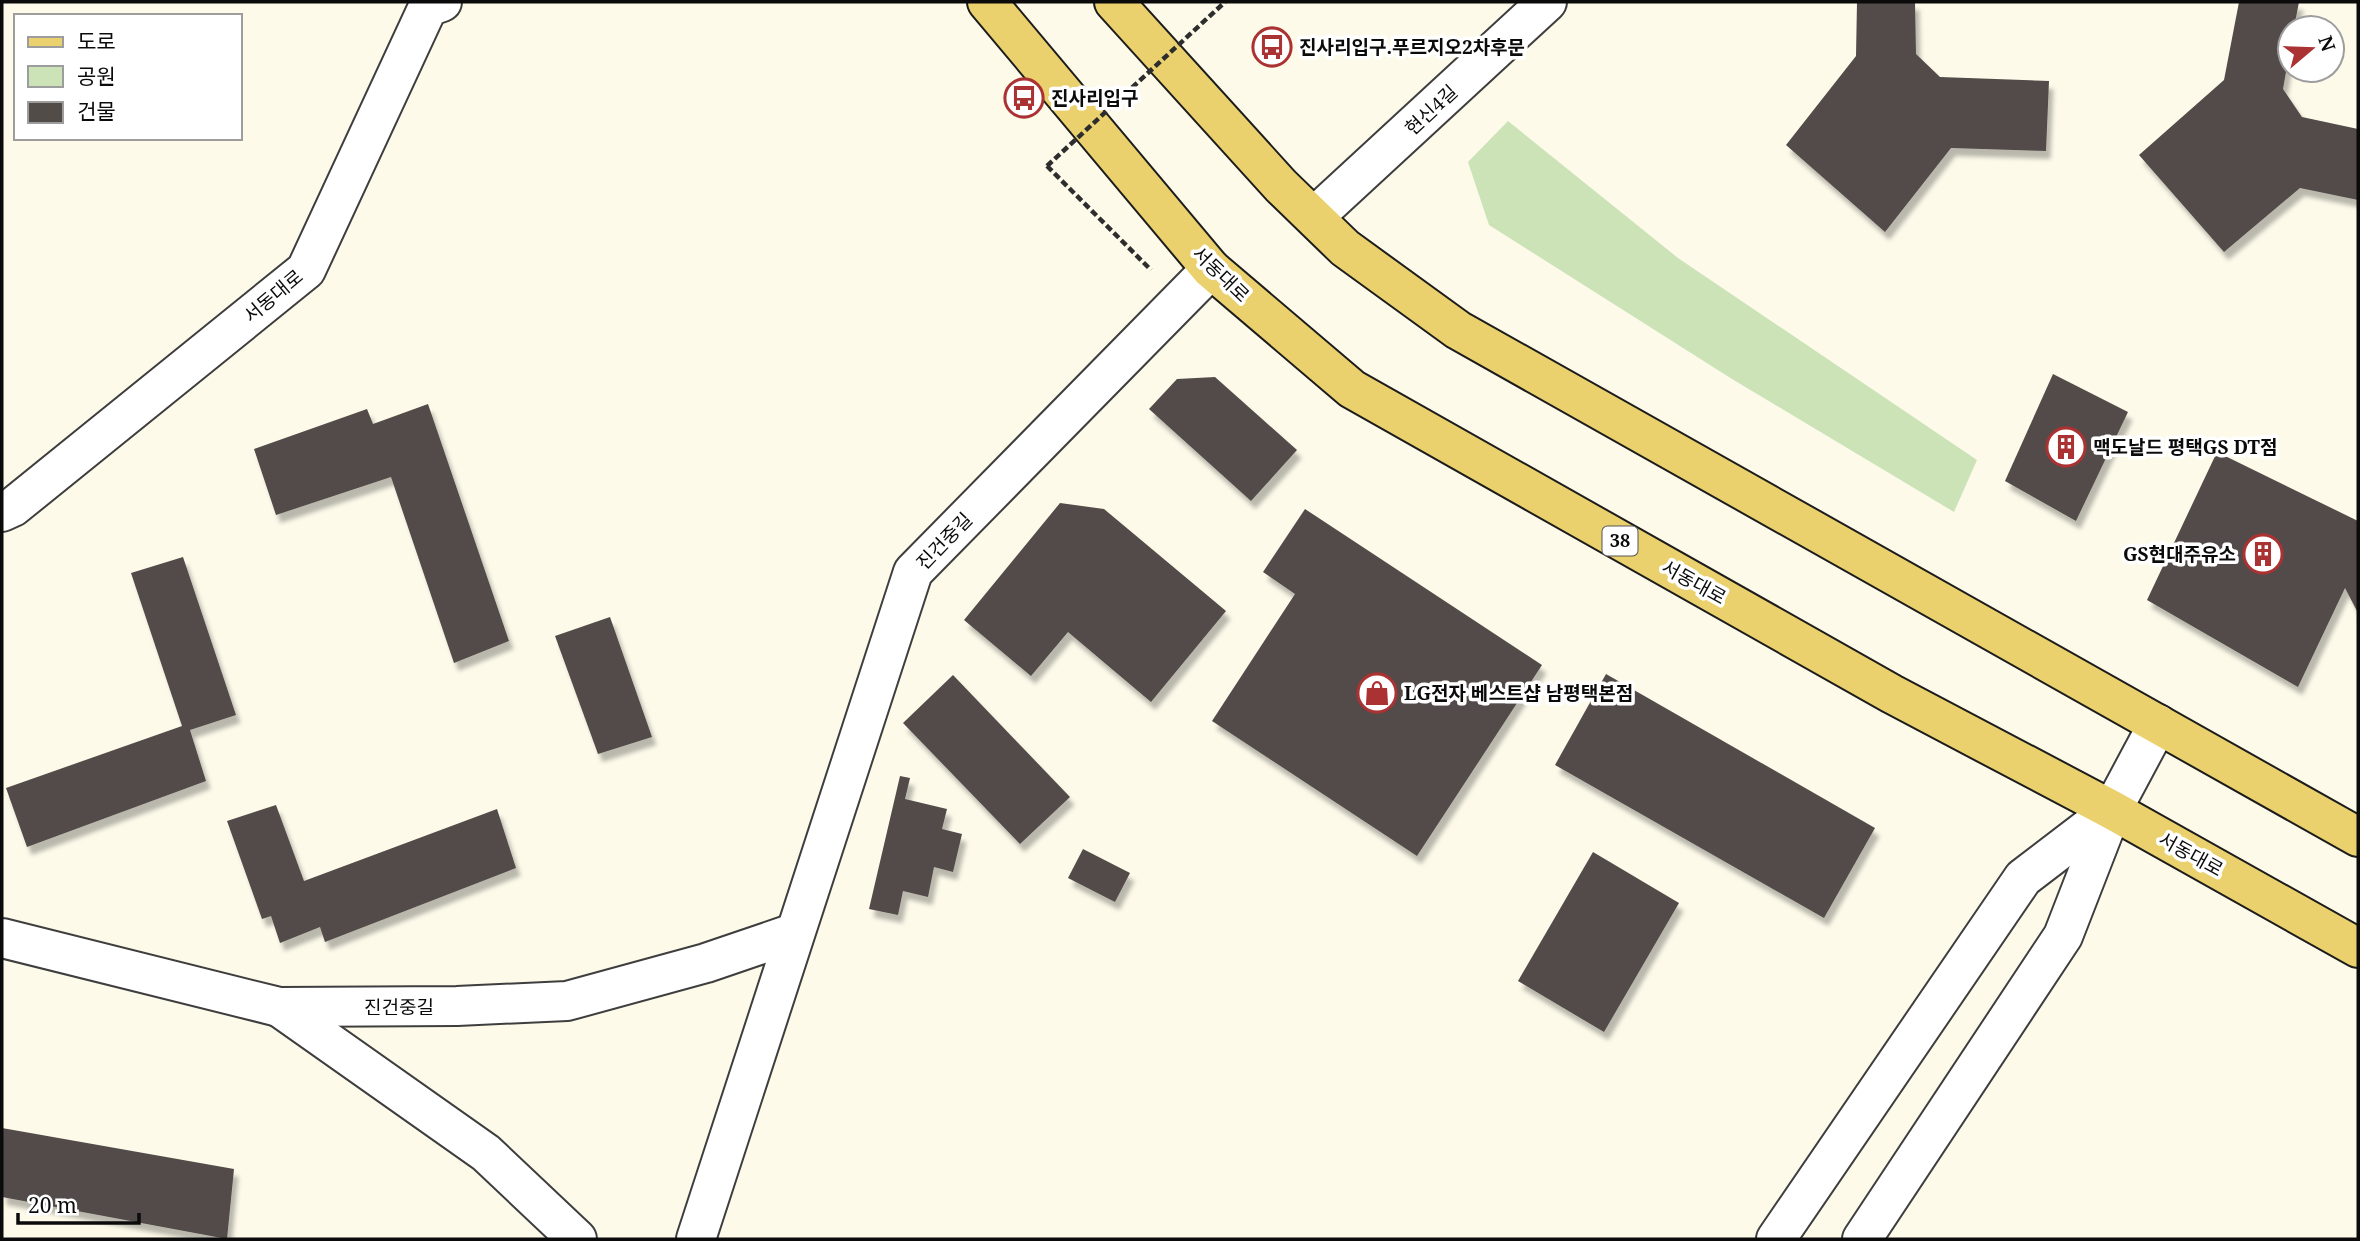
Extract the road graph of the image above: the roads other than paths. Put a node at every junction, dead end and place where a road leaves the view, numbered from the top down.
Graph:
1 (442, 2) edge
2 (987, 2) edge
3 (1114, 2) edge
4 (1546, 2) edge
5 (1314, 217) junction
6 (1211, 269) junction
7 (2, 512) edge
8 (2158, 724) junction
9 (2112, 810) junction
10 (2358, 837) edge
11 (794, 933) junction
12 (2, 938) edge
13 (2358, 948) edge
14 (279, 1007) junction
15 (577, 1239) edge
16 (696, 1239) edge
17 (1776, 1239) edge
18 (1862, 1239) edge

1 - 7 street, 서동대로
2 - 6 main road, 서동대로 / 38
3 - 5 main road
4 - 5 street, 현신4길
5 - 8 main road
6 - 9 main road, 서동대로 / 38
6 - 11 street, 진건중길
8 - 9 street
8 - 10 main road
9 - 13 main road, 서동대로 / 38
9 - 17 street
9 - 18 street
11 - 14 street, 진건중길
11 - 16 street, 진건중길
12 - 14 street, 진건중길
14 - 15 street

